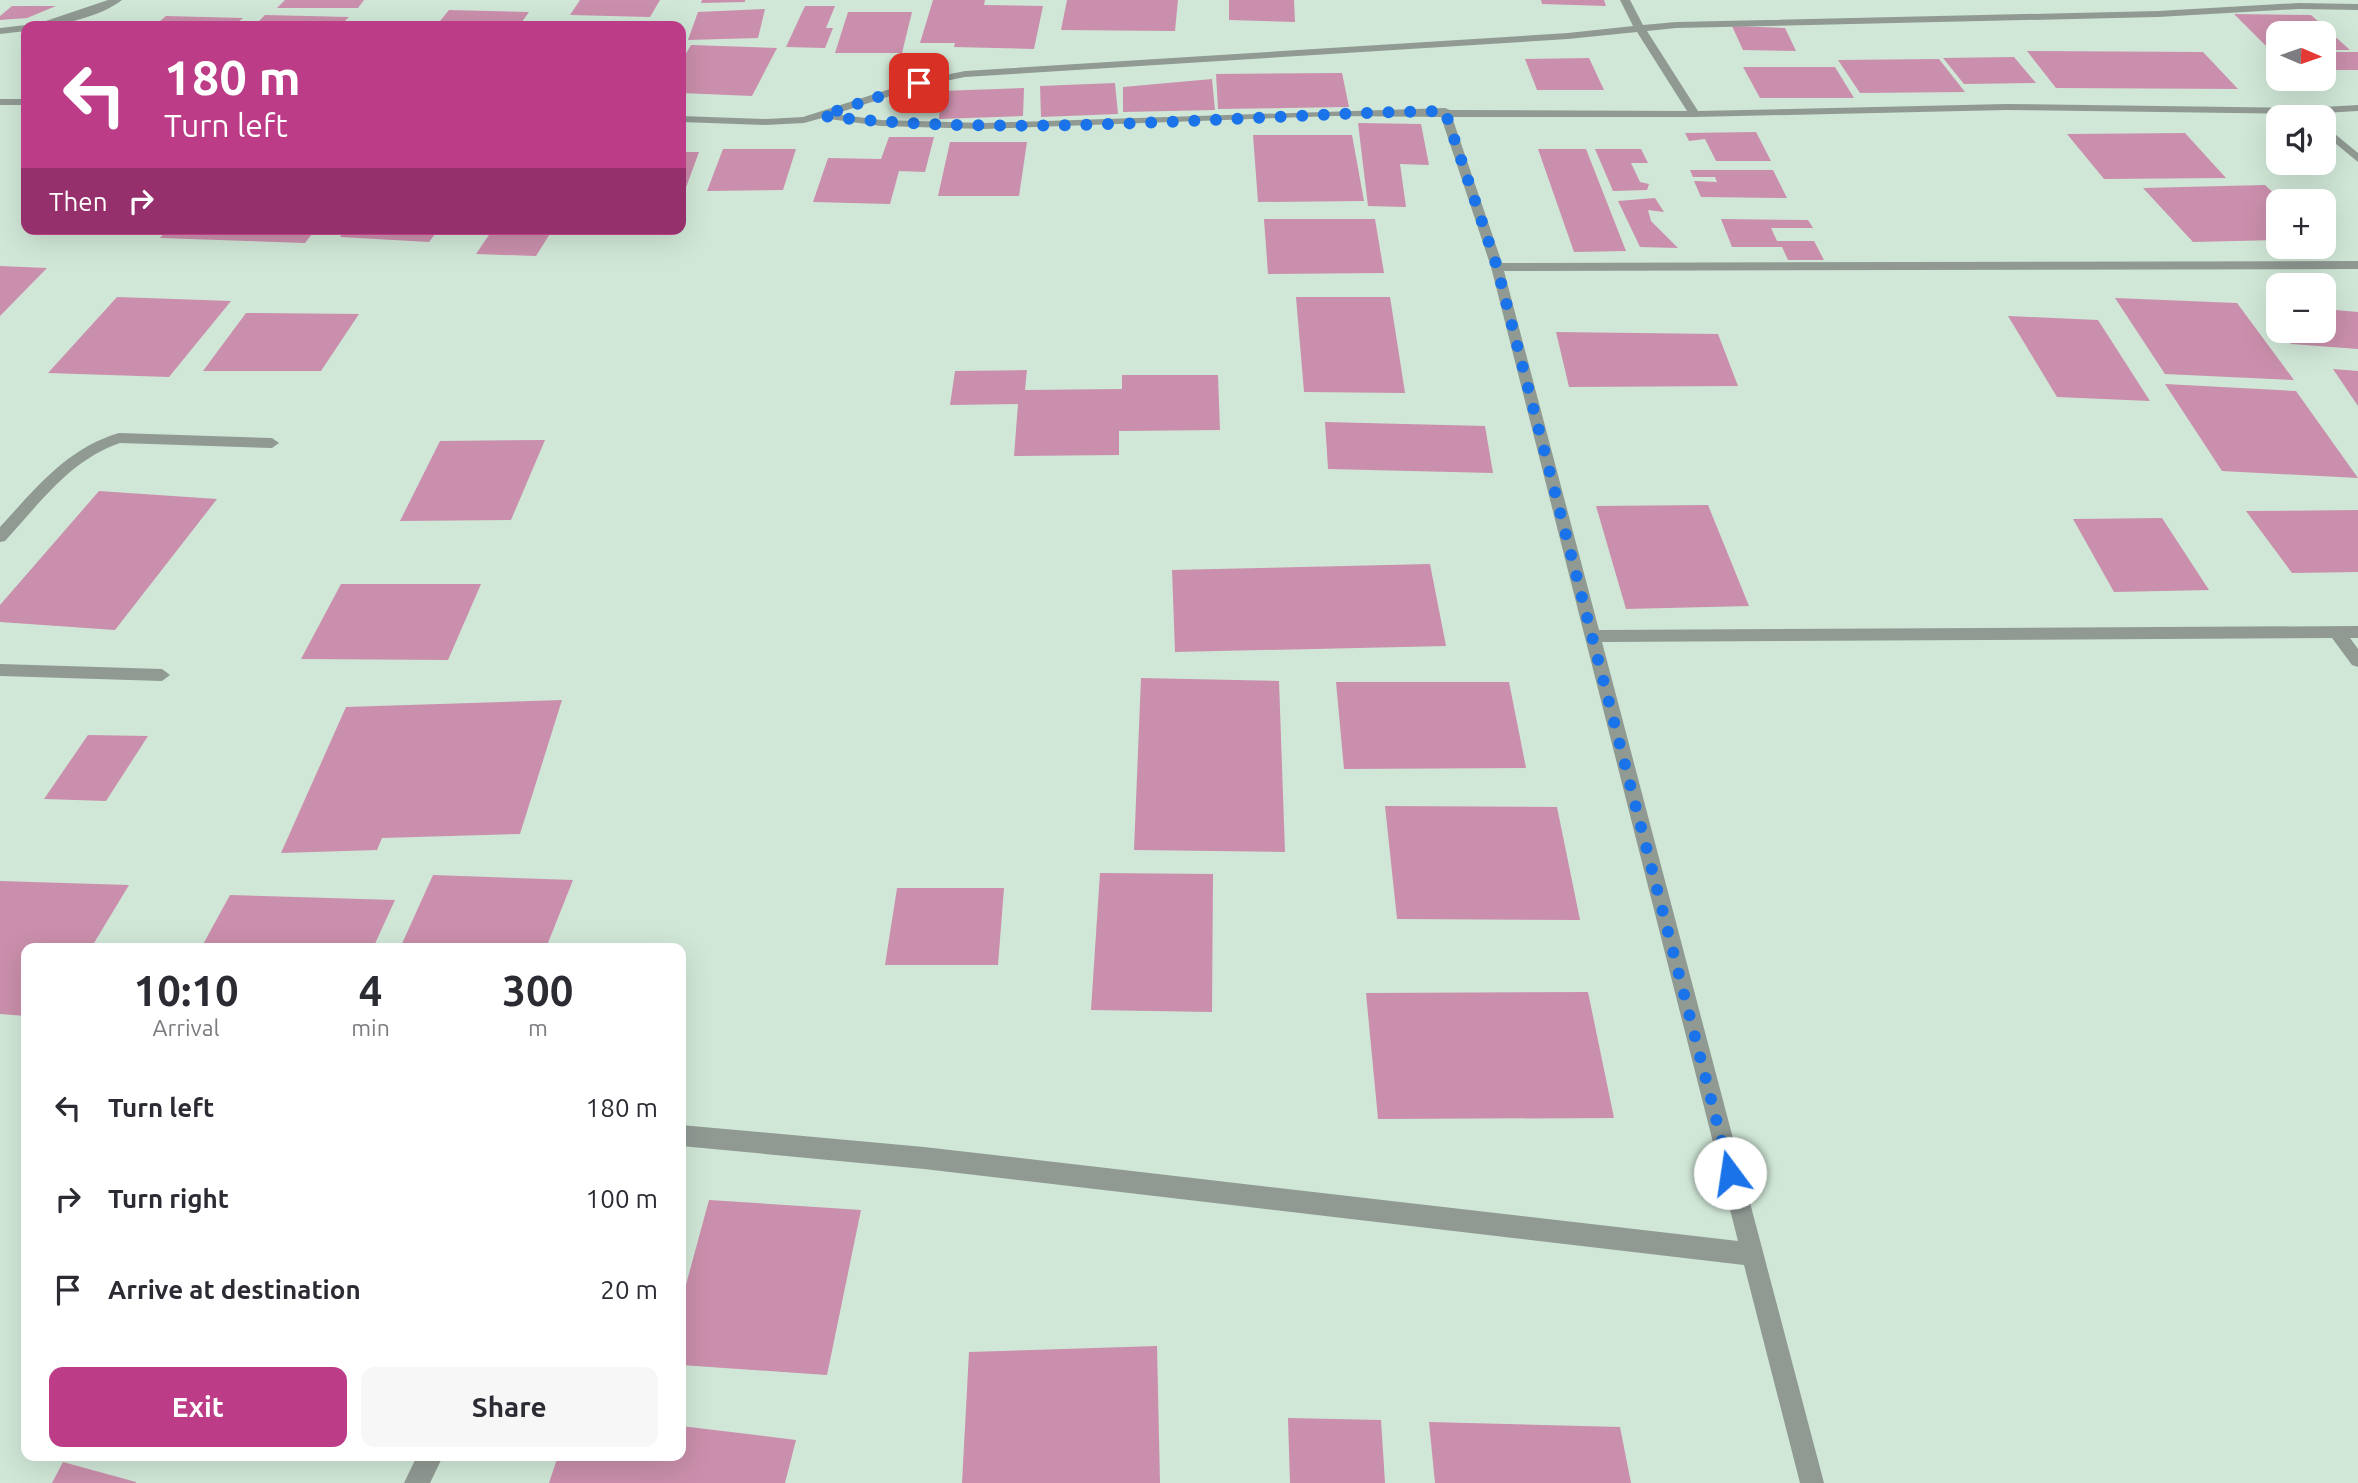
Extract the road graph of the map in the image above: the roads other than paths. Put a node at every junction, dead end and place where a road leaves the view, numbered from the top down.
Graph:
1 (117, 0) edge
2 (1625, 0) edge
3 (2358, 7) edge
4 (55, 21) edge
5 (21, 29) edge
6 (1640, 29) junction
7 (0, 31) edge
8 (0, 102) edge
9 (21, 102) edge
10 (2358, 108) edge
11 (1445, 111) junction
12 (2336, 111) edge
13 (2266, 113) edge
14 (1695, 114) junction
15 (822, 116) junction
16 (686, 119) edge
17 (2336, 139) edge
18 (2358, 159) edge
19 (2358, 265) edge
20 (1497, 267) junction
21 (272, 443) dead end
22 (0, 537) edge
23 (2358, 632) edge
24 (2337, 633) junction
25 (1594, 636) junction
26 (2358, 661) edge
27 (0, 670) edge
28 (162, 675) dead end
29 (686, 1136) edge
30 (1750, 1254) junction
31 (428, 1461) edge
32 (416, 1483) edge
33 (1811, 1483) edge

1 - 4 street
2 - 6 street
3 - 6 street
5 - 7 street
6 - 14 street
6 - 15 street
8 - 9 street
10 - 12 street
11 - 14 street
11 - 15 street
11 - 20 street
13 - 14 street
15 - 16 street
17 - 18 street
19 - 20 street
20 - 25 street
21 - 22 street
23 - 24 street
24 - 25 street
24 - 26 street
25 - 30 street
27 - 28 street
29 - 30 street
30 - 33 street
31 - 32 street

